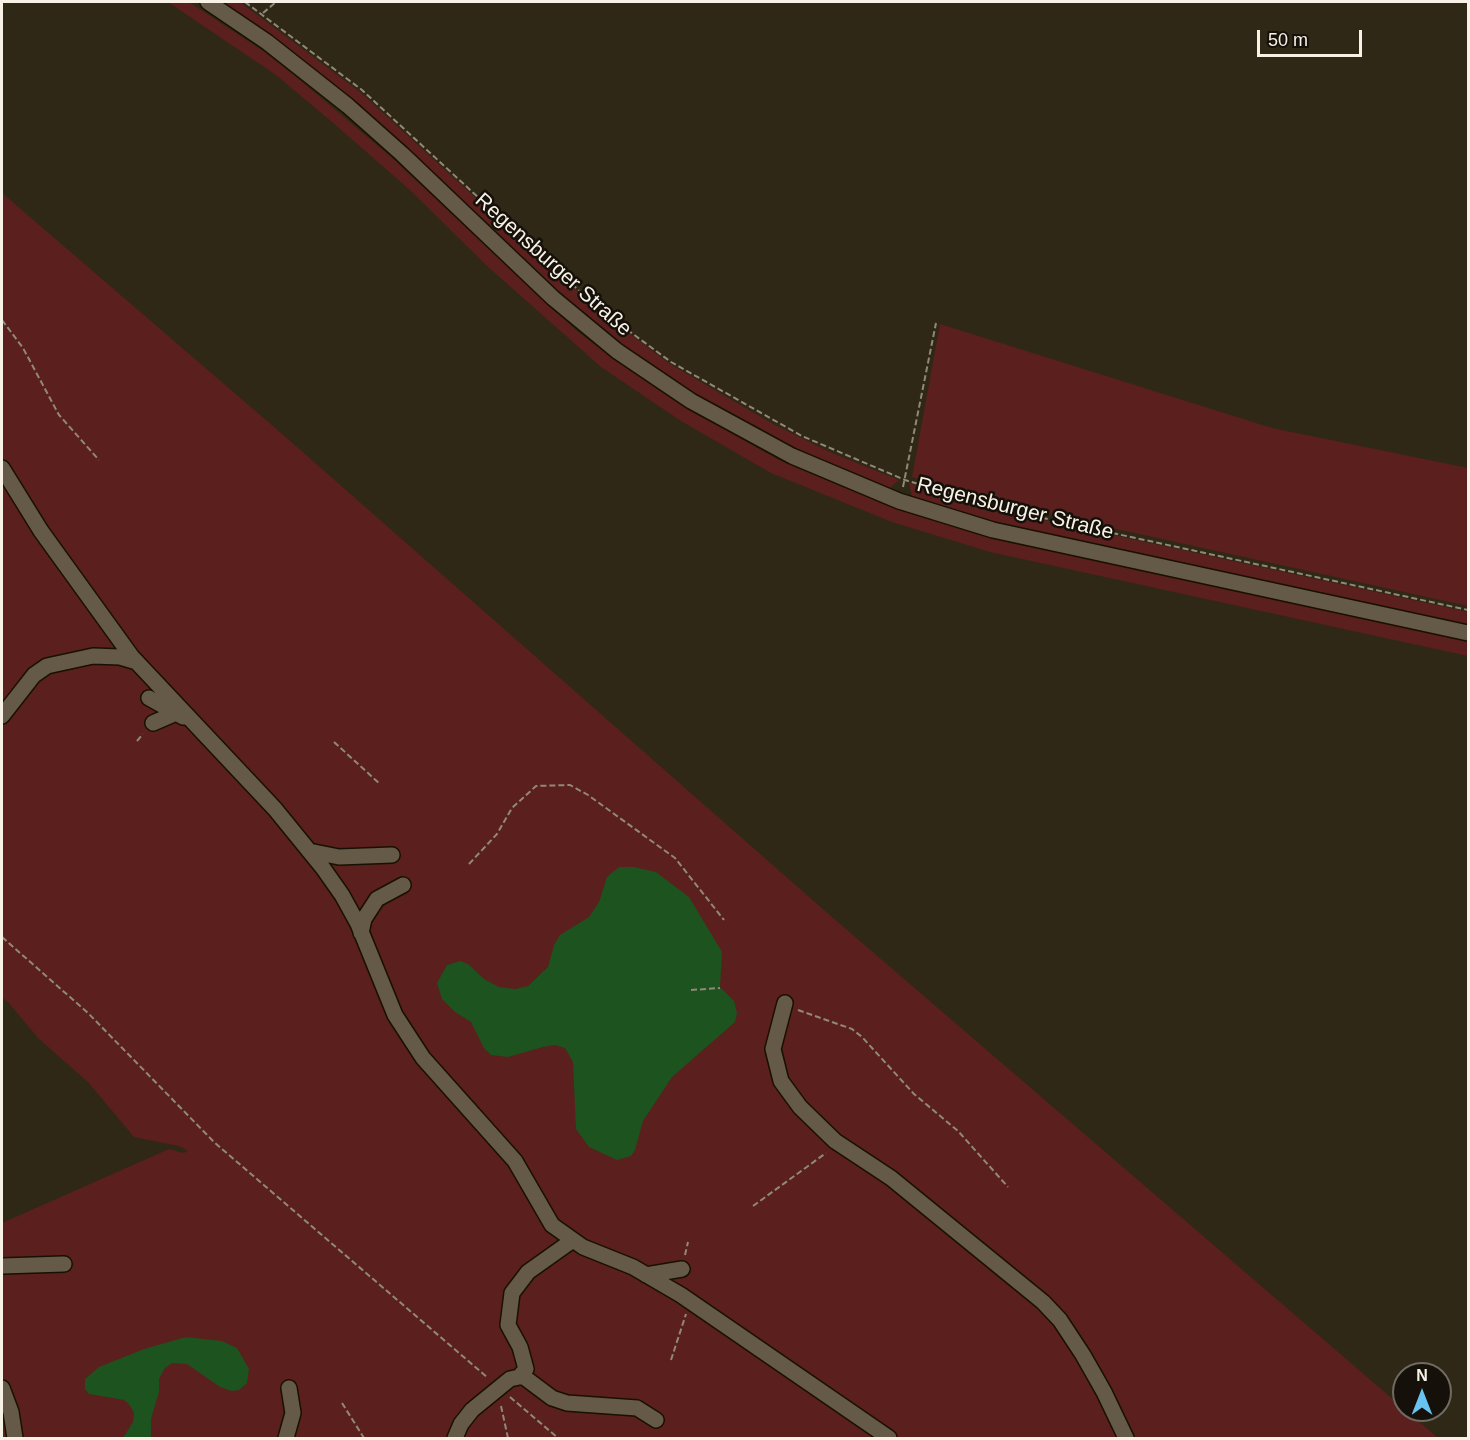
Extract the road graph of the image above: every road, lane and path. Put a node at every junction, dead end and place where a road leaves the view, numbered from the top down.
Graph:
1 (208, 2) edge
2 (245, 2) edge
3 (276, 2) edge
4 (263, 13) junction
5 (2, 320) edge
6 (936, 323) dead end
7 (99, 460) dead end
8 (2, 468) edge
9 (907, 474) dead end
10 (1468, 610) edge
11 (1468, 633) edge
12 (137, 662) junction
13 (149, 698) dead end
14 (176, 714) junction
15 (2, 716) edge
16 (153, 723) dead end
17 (199, 726) junction
18 (334, 742) dead end
19 (380, 784) dead end
20 (309, 851) junction
21 (392, 855) dead end
22 (469, 864) dead end
23 (403, 885) dead end
24 (724, 920) dead end
25 (361, 933) junction
26 (2, 937) edge
27 (720, 988) dead end
28 (692, 990) dead end
29 (785, 1003) joint
30 (838, 1143) junction
31 (1008, 1187) dead end
32 (753, 1206) dead end
33 (573, 1240) junction
34 (64, 1264) dead end
35 (2, 1266) edge
36 (682, 1269) dead end
37 (646, 1275) junction
38 (519, 1377) junction
39 (495, 1384) dead end
40 (2, 1388) edge
41 (289, 1388) dead end
42 (504, 1392) dead end
43 (342, 1403) dead end
44 (500, 1403) dead end
45 (656, 1420) dead end
46 (15, 1438) edge
47 (286, 1438) edge
48 (364, 1438) edge
49 (455, 1438) edge
50 (508, 1438) edge
51 (558, 1438) edge
52 (890, 1438) edge
53 (1126, 1438) edge

1 - 11 street, Regensburger Straße
2 - 4 path
3 - 4 path
4 - 10 path
5 - 7 path
6 - 9 path
8 - 12 street
12 - 15 street
12 - 17 street
13 - 14 street
14 - 16 street
14 - 17 street
17 - 20 street
18 - 19 path
20 - 21 street
20 - 25 street
22 - 24 path
23 - 25 street
25 - 33 street
26 - 39 path
27 - 28 path
29 - 30 street
29 - 31 path
30 - 32 path
30 - 53 street
33 - 37 street
33 - 38 street
34 - 35 street
36 - 37 street
37 - 52 street
38 - 45 street
38 - 49 street
40 - 46 street
41 - 47 street
42 - 51 path
43 - 48 path
44 - 50 path

